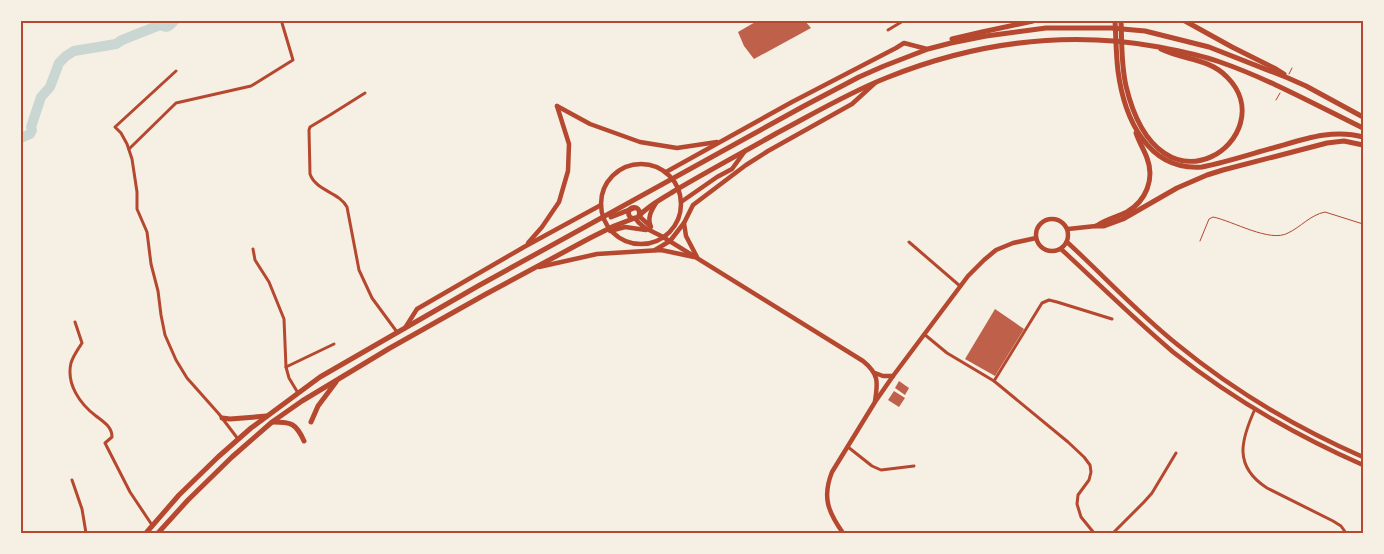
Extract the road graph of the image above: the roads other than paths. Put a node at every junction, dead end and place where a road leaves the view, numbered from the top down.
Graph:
1 (903, 21) edge
2 (1033, 21) edge
3 (1115, 21) edge
4 (1121, 21) edge
5 (1185, 21) edge
6 (282, 23) dead end
7 (888, 30) dead end
8 (938, 46) junction
9 (1155, 46) junction
10 (928, 50) junction
11 (1119, 59) junction
12 (176, 72) dead end
13 (1288, 78) junction
14 (877, 82) junction
15 (364, 93) dead end
16 (1363, 117) edge
17 (1132, 122) junction
18 (1363, 128) edge
19 (1363, 137) edge
20 (721, 142) junction
21 (1363, 145) edge
22 (129, 149) junction
23 (745, 151) junction
24 (666, 172) junction
25 (673, 180) junction
26 (678, 189) junction
27 (659, 201) junction
28 (681, 202) junction
29 (601, 205) junction
30 (632, 208) junction
31 (603, 217) junction
32 (637, 217) junction
33 (684, 223) junction
34 (1363, 224) edge
35 (1096, 226) junction
36 (609, 228) junction
37 (650, 229) junction
38 (1068, 229) junction
39 (661, 236) junction
40 (590, 238) junction
41 (1036, 238) junction
42 (670, 241) junction
43 (1200, 241) dead end
44 (909, 242) dead end
45 (1067, 242) junction
46 (524, 247) junction
47 (1061, 249) junction
48 (253, 250) dead end
49 (654, 250) junction
50 (529, 258) junction
51 (698, 258) junction
52 (533, 268) junction
53 (960, 286) junction
54 (1112, 319) dead end
55 (75, 322) dead end
56 (404, 328) junction
57 (397, 332) junction
58 (924, 334) junction
59 (334, 344) dead end
60 (286, 367) junction
61 (875, 373) junction
62 (893, 376) junction
63 (338, 379) junction
64 (994, 381) junction
65 (298, 393) junction
66 (875, 402) junction
67 (1255, 409) junction
68 (267, 416) junction
69 (222, 418) junction
70 (272, 422) junction
71 (311, 422) dead end
72 (238, 439) junction
73 (304, 441) dead end
74 (848, 447) junction
75 (1176, 452) dead end
76 (1363, 457) edge
77 (1363, 465) edge
78 (914, 466) dead end
79 (72, 480) dead end
80 (21, 518) edge
81 (21, 524) edge
82 (152, 525) junction
83 (86, 533) edge
84 (146, 533) edge
85 (158, 533) edge
86 (843, 533) edge
87 (1094, 533) edge
88 (1113, 533) edge
89 (1346, 533) edge

1 - 7 street
2 - 8 highway
3 - 11 highway
4 - 11 highway
5 - 13 highway
6 - 22 street
8 - 10 highway
8 - 13 highway
9 - 11 highway
9 - 14 highway
9 - 18 highway
10 - 20 main road
10 - 25 highway
11 - 17 highway
12 - 22 street
13 - 16 highway
14 - 23 highway
14 - 33 main road
15 - 57 street
17 - 19 highway
17 - 35 highway
20 - 24 main road
20 - 46 main road
21 - 35 highway
22 - 69 street
23 - 26 highway
23 - 28 main road
24 - 25 main road
24 - 29 main road
25 - 26 main road
25 - 30 highway
25 - 31 highway
26 - 27 highway
26 - 28 main road
27 - 32 highway
27 - 37 main road
28 - 39 main road
29 - 31 main road
29 - 46 main road
30 - 32 highway
30 - 32 highway
30 - 50 highway
31 - 36 main road
31 - 50 highway
32 - 36 highway
32 - 37 main road
33 - 42 main road
33 - 51 main road
34 - 43 lane
35 - 38 main road
36 - 39 main road
36 - 40 highway
37 - 39 main road
37 - 40 main road
38 - 41 main road
38 - 45 main road
39 - 42 main road
40 - 52 highway
41 - 47 main road
41 - 53 main road
42 - 49 main road
42 - 51 main road
44 - 53 street
45 - 47 main road
45 - 76 main road
46 - 56 main road
47 - 67 main road
48 - 60 street
49 - 51 main road
49 - 52 main road
50 - 56 highway
51 - 61 main road
52 - 63 highway
53 - 58 main road
54 - 64 street
55 - 82 street
56 - 57 highway
57 - 65 highway
58 - 62 main road
58 - 64 street
59 - 60 street
60 - 65 street
61 - 62 main road
61 - 66 main road
62 - 66 main road
63 - 70 highway
63 - 71 highway
64 - 87 street
65 - 68 highway
66 - 74 main road
67 - 77 main road
67 - 89 street
68 - 69 highway
68 - 72 highway
69 - 72 street
70 - 73 highway
70 - 85 highway
72 - 82 highway
74 - 78 street
74 - 86 main road
75 - 88 street
79 - 83 street
80 - 81 street
82 - 84 highway

